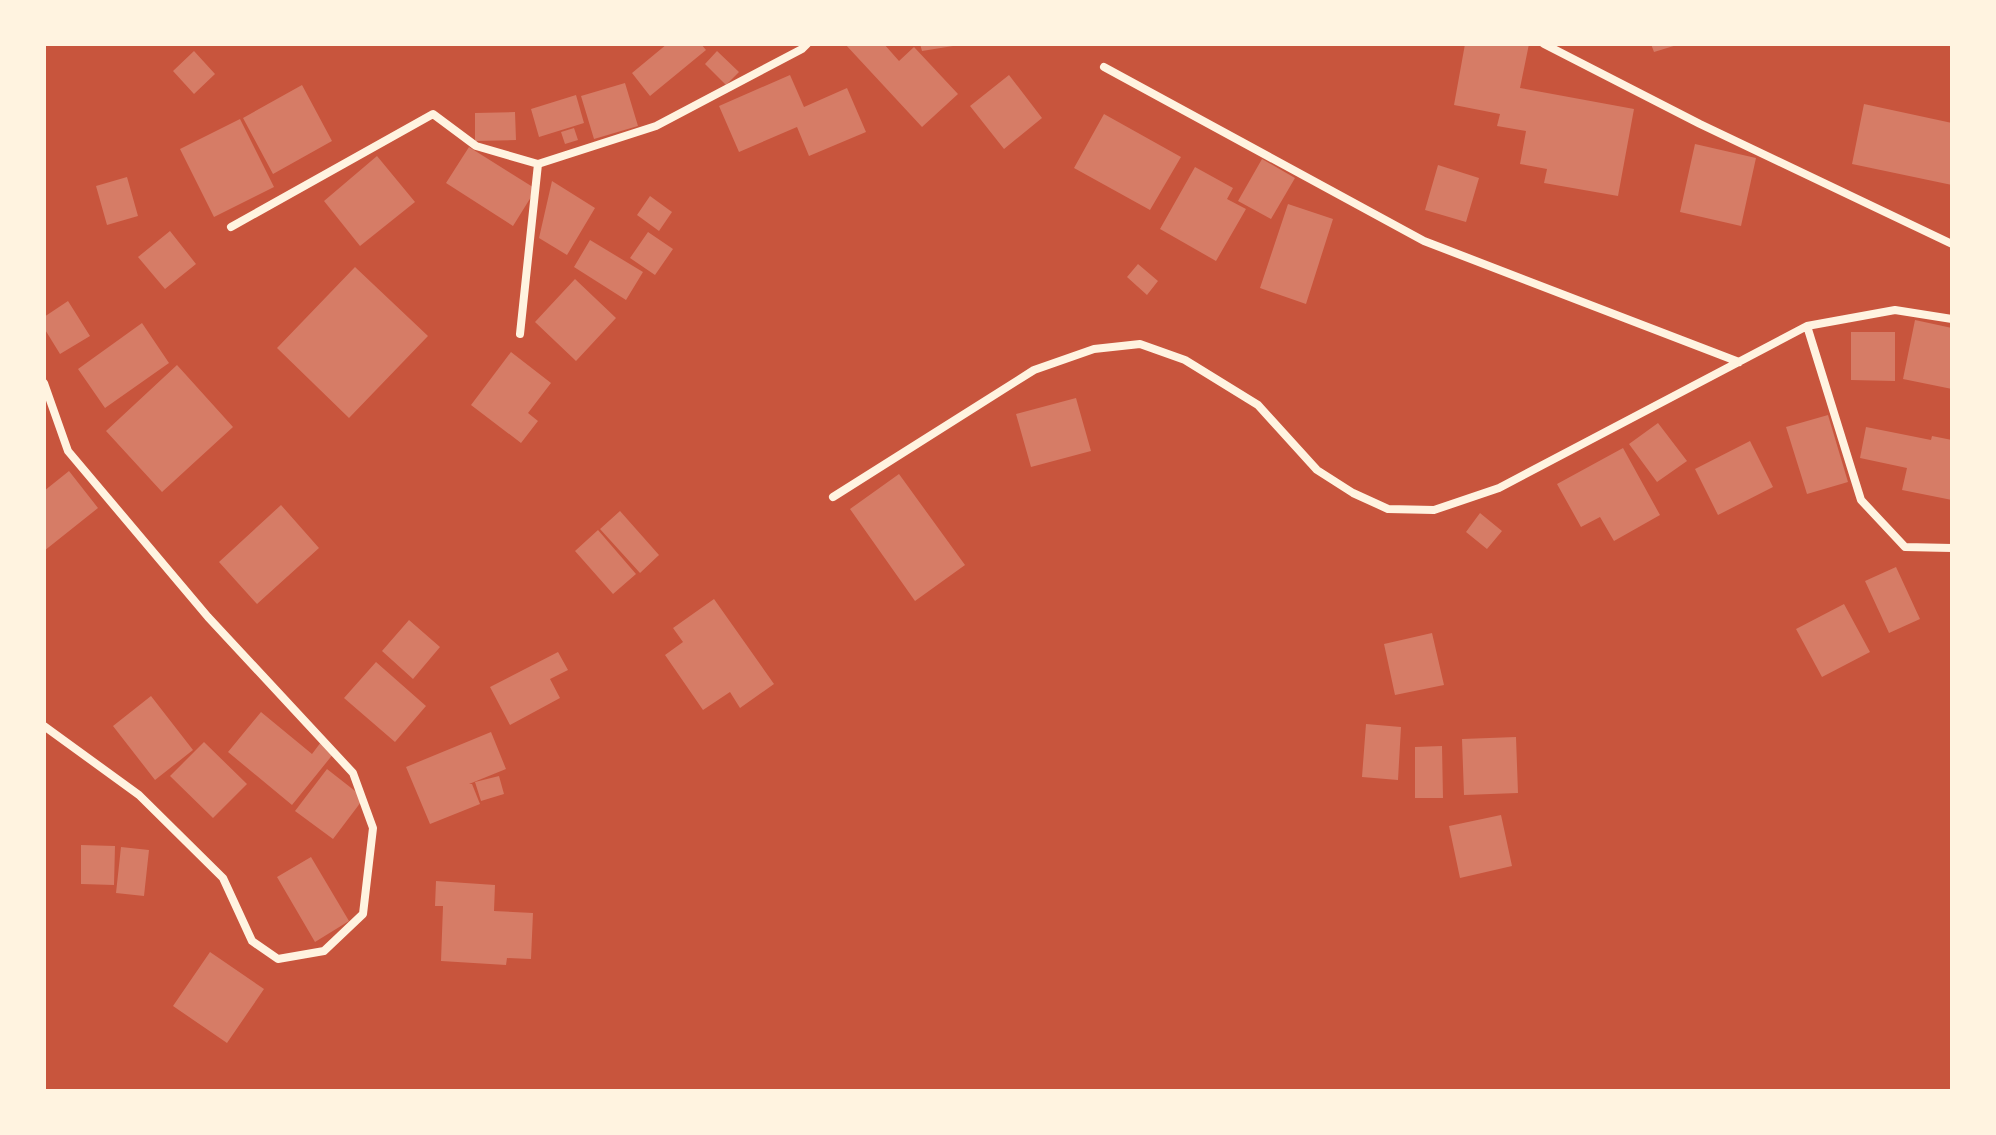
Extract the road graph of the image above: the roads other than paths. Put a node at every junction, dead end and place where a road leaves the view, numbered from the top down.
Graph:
1 (807, 44) edge
2 (1544, 44) edge
3 (1104, 67) dead end
4 (538, 164) junction
5 (231, 227) dead end
6 (1952, 244) edge
7 (1952, 319) edge
8 (1807, 326) junction
9 (520, 334) dead end
10 (1739, 362) junction
11 (44, 383) edge
12 (833, 497) dead end
13 (1952, 548) edge
14 (44, 726) edge

1 - 4 street
2 - 6 street
3 - 10 street
4 - 5 street
4 - 9 street
7 - 8 street
8 - 10 street
8 - 13 street
10 - 12 street
11 - 14 street

